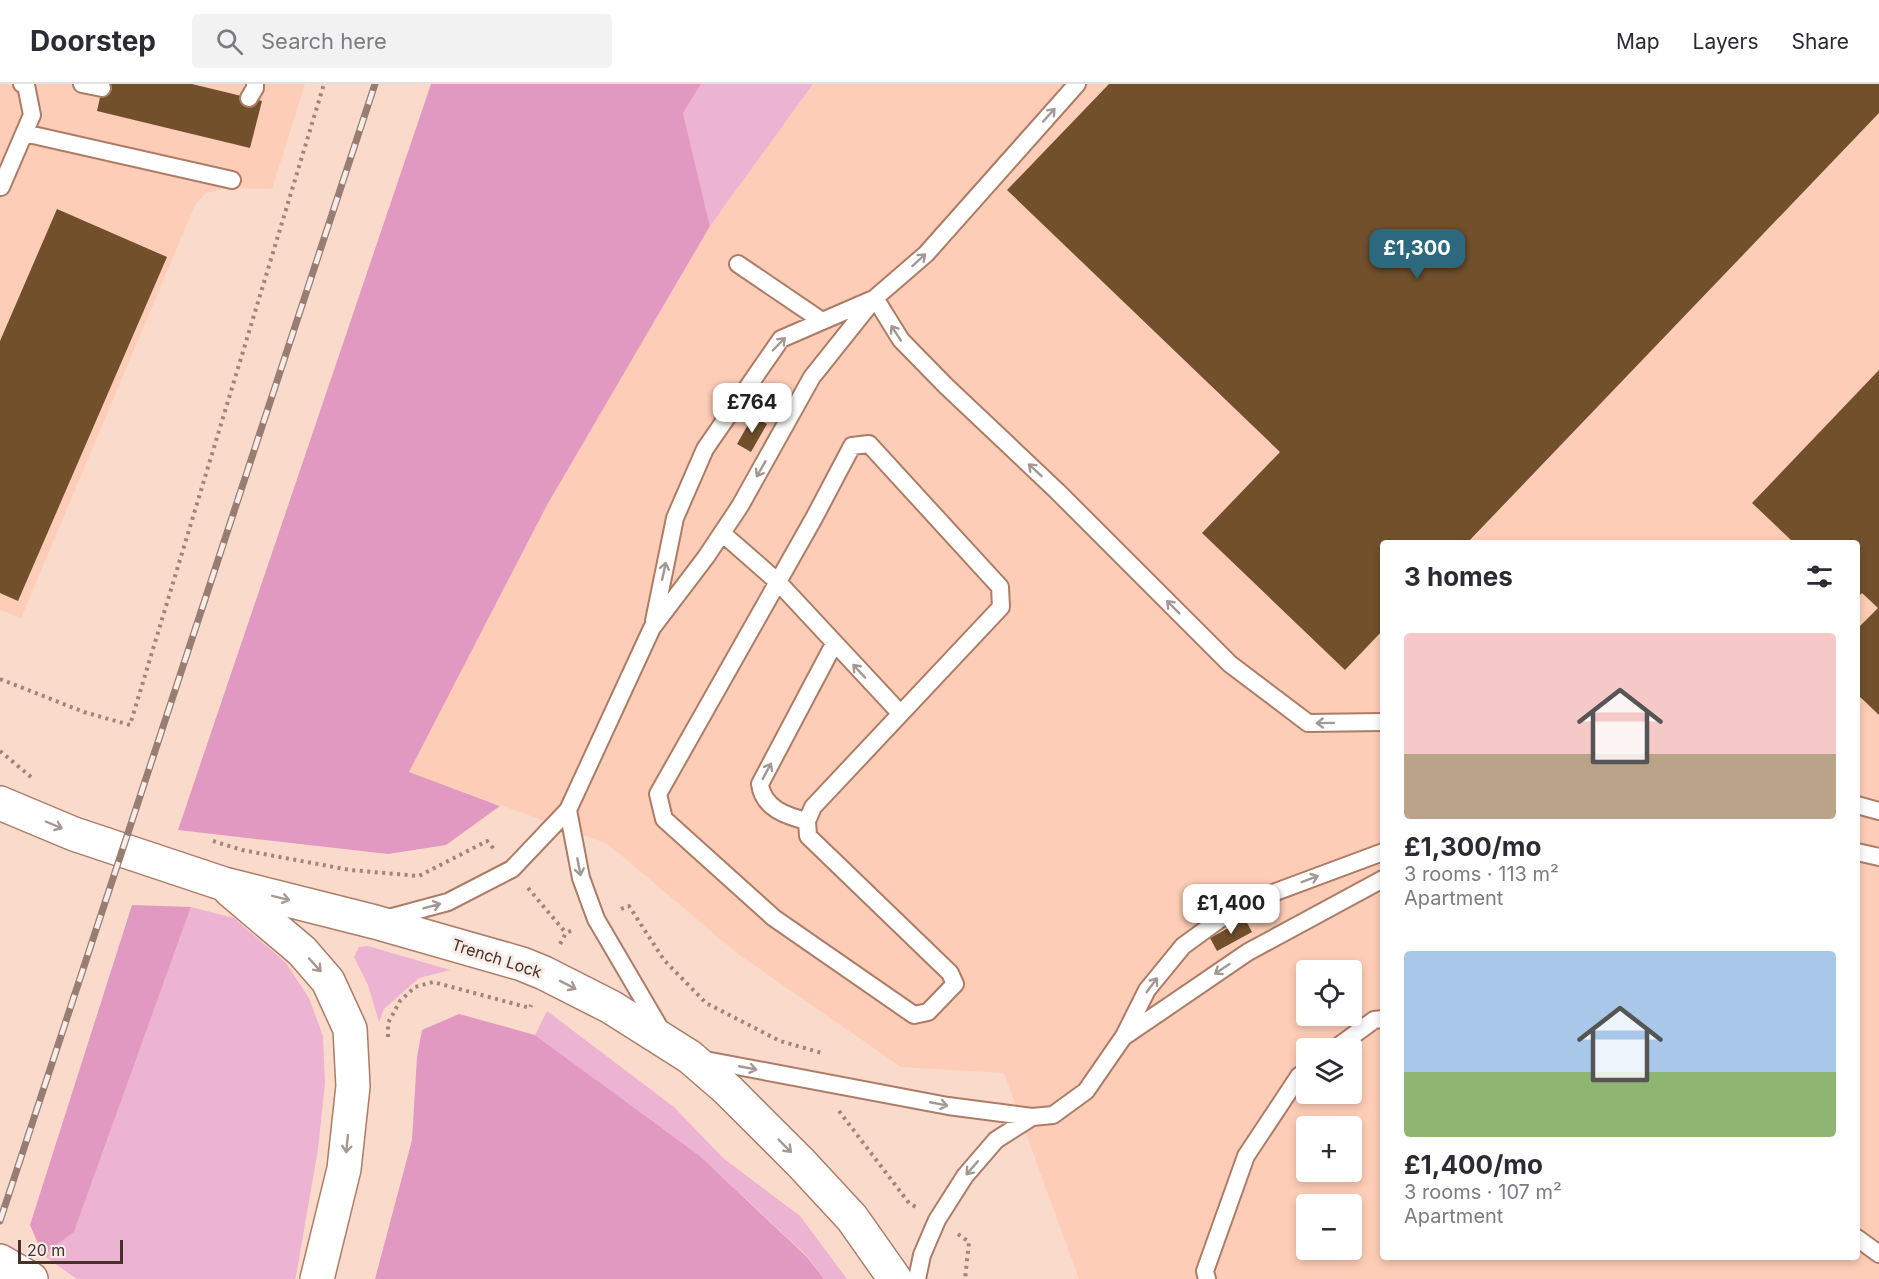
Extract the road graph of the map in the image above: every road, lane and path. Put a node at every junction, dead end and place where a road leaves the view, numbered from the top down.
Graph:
1 (22, 84) edge
2 (82, 84) edge
3 (324, 84) edge
4 (1077, 84) edge
5 (102, 88) dead end
6 (24, 133) junction
7 (232, 180) dead end
8 (1, 187) edge
9 (738, 264) dead end
10 (875, 298) junction
11 (822, 321) junction
12 (722, 533) junction
13 (778, 582) junction
14 (652, 628) junction
15 (834, 644) junction
16 (0, 679) edge
17 (900, 713) junction
18 (1380, 722) edge
19 (0, 751) edge
20 (35, 780) dead end
21 (0, 802) edge
22 (1860, 806) edge
23 (568, 810) junction
24 (1879, 811) edge
25 (807, 821) junction
26 (210, 840) dead end
27 (1380, 853) edge
28 (1860, 853) edge
29 (1879, 857) edge
30 (512, 869) junction
31 (1380, 881) edge
32 (224, 885) junction
33 (375, 922) junction
34 (544, 973) junction
35 (1380, 1019) edge
36 (1124, 1036) junction
37 (1350, 1038) edge
38 (387, 1046) dead end
39 (679, 1050) junction
40 (1296, 1081) edge
41 (1032, 1117) junction
42 (1860, 1240) edge
43 (1879, 1254) edge
44 (0, 1261) edge
45 (31, 1279) edge
46 (317, 1279) edge
47 (896, 1279) edge
48 (917, 1279) edge
49 (1207, 1279) edge

1 - 6 lane
2 - 5 lane
3 - 16 path
10 -> 4 lane
6 - 7 lane
6 - 8 lane
9 - 11 lane
10 - 11 lane
10 -> 12 lane
18 -> 10 lane
14 -> 11 lane
12 - 13 lane
12 - 14 lane
13 - 15 lane
13 - 17 lane
13 - 25 lane
14 - 23 lane
17 -> 15 lane
25 -> 15 lane
17 - 25 lane
19 - 20 path
21 -> 32 highway, Trench Lock
22 - 24 lane
23 - 30 lane
23 -> 39 lane
26 - 30 path
36 -> 27 lane
28 - 29 lane
33 -> 30 lane
30 - 34 path
31 -> 36 lane
32 -> 33 highway, Trench Lock
32 -> 46 highway
33 - 34 highway, Trench Lock
34 - 38 path
34 -> 39 highway, Trench Lock
35 - 37 lane
36 - 41 lane
39 -> 41 lane
39 -> 47 highway, Trench Lock
40 - 49 lane
41 -> 48 lane
42 - 43 lane
44 - 45 highway

